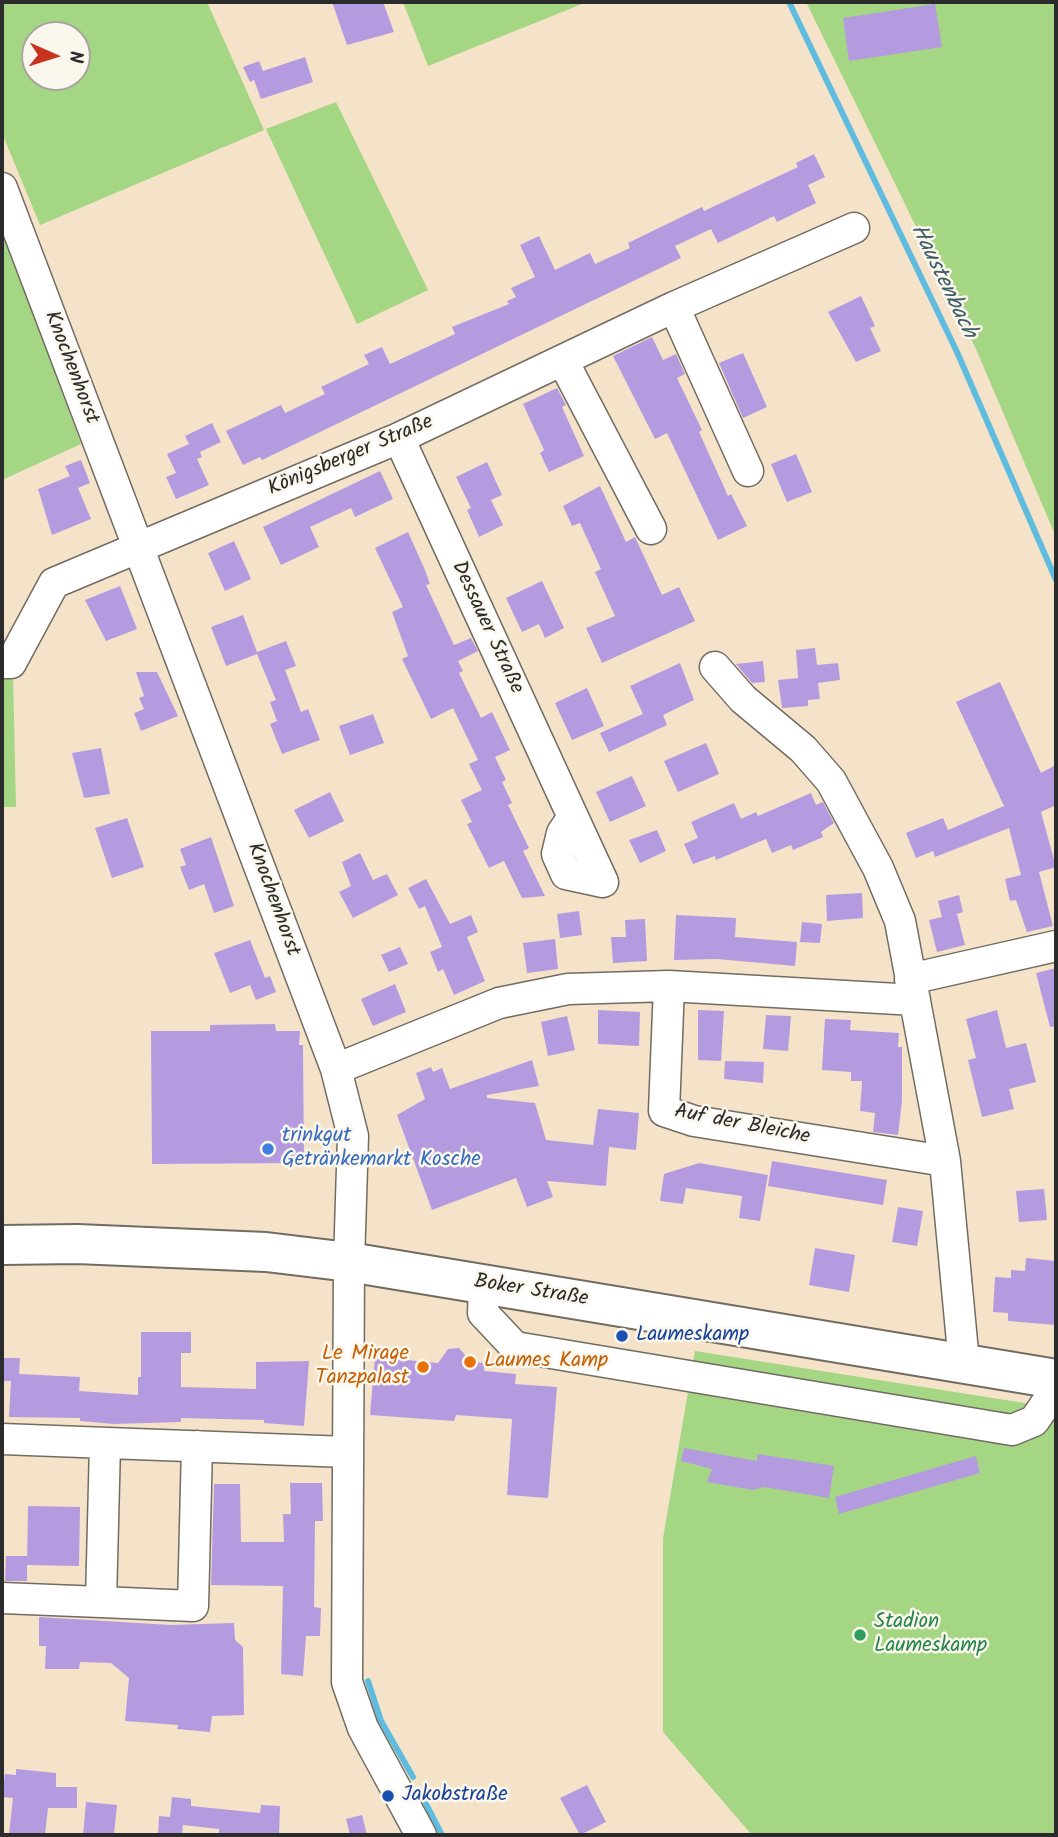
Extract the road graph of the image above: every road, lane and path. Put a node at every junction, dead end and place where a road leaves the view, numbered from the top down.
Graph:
1 (2, 188) edge
2 (854, 228) dead end
3 (674, 307) junction
4 (563, 361) junction
5 (399, 438) junction
6 (748, 471) dead end
7 (650, 529) dead end
8 (138, 549) junction
9 (2, 663) edge
10 (715, 667) dead end
11 (573, 817) dead end
12 (1056, 946) edge
13 (669, 986) junction
14 (912, 989) junction
15 (336, 1069) junction
16 (945, 1161) junction
17 (2, 1245) edge
18 (349, 1262) junction
19 (484, 1284) junction
20 (964, 1363) junction
21 (1056, 1379) edge
22 (1056, 1389) edge
23 (2, 1439) edge
24 (105, 1444) junction
25 (197, 1446) junction
26 (347, 1452) junction
27 (2, 1598) edge
28 (101, 1602) junction
29 (421, 1835) edge

1 - 8 street, Knochenhorst
2 - 3 street, Königsberger Straße
3 - 4 street, Königsberger Straße
3 - 6 street
4 - 5 street, Königsberger Straße
4 - 7 street
5 - 8 street, Königsberger Straße
5 - 11 street, Dessauer Straße
8 - 9 street
8 - 15 street, Knochenhorst
10 - 14 street
12 - 14 street
13 - 14 street
13 - 15 street
13 - 16 street, Auf der Bleiche
14 - 16 street
15 - 18 street, Knochenhorst
16 - 20 street
17 - 18 main road, Boker Straße
18 - 19 main road, Boker Straße
18 - 26 street
19 - 20 main road, Boker Straße
19 - 22 street
20 - 21 main road, Boker Straße
23 - 24 street
24 - 25 street
24 - 28 street
25 - 26 street
25 - 28 street
26 - 29 street
27 - 28 street

